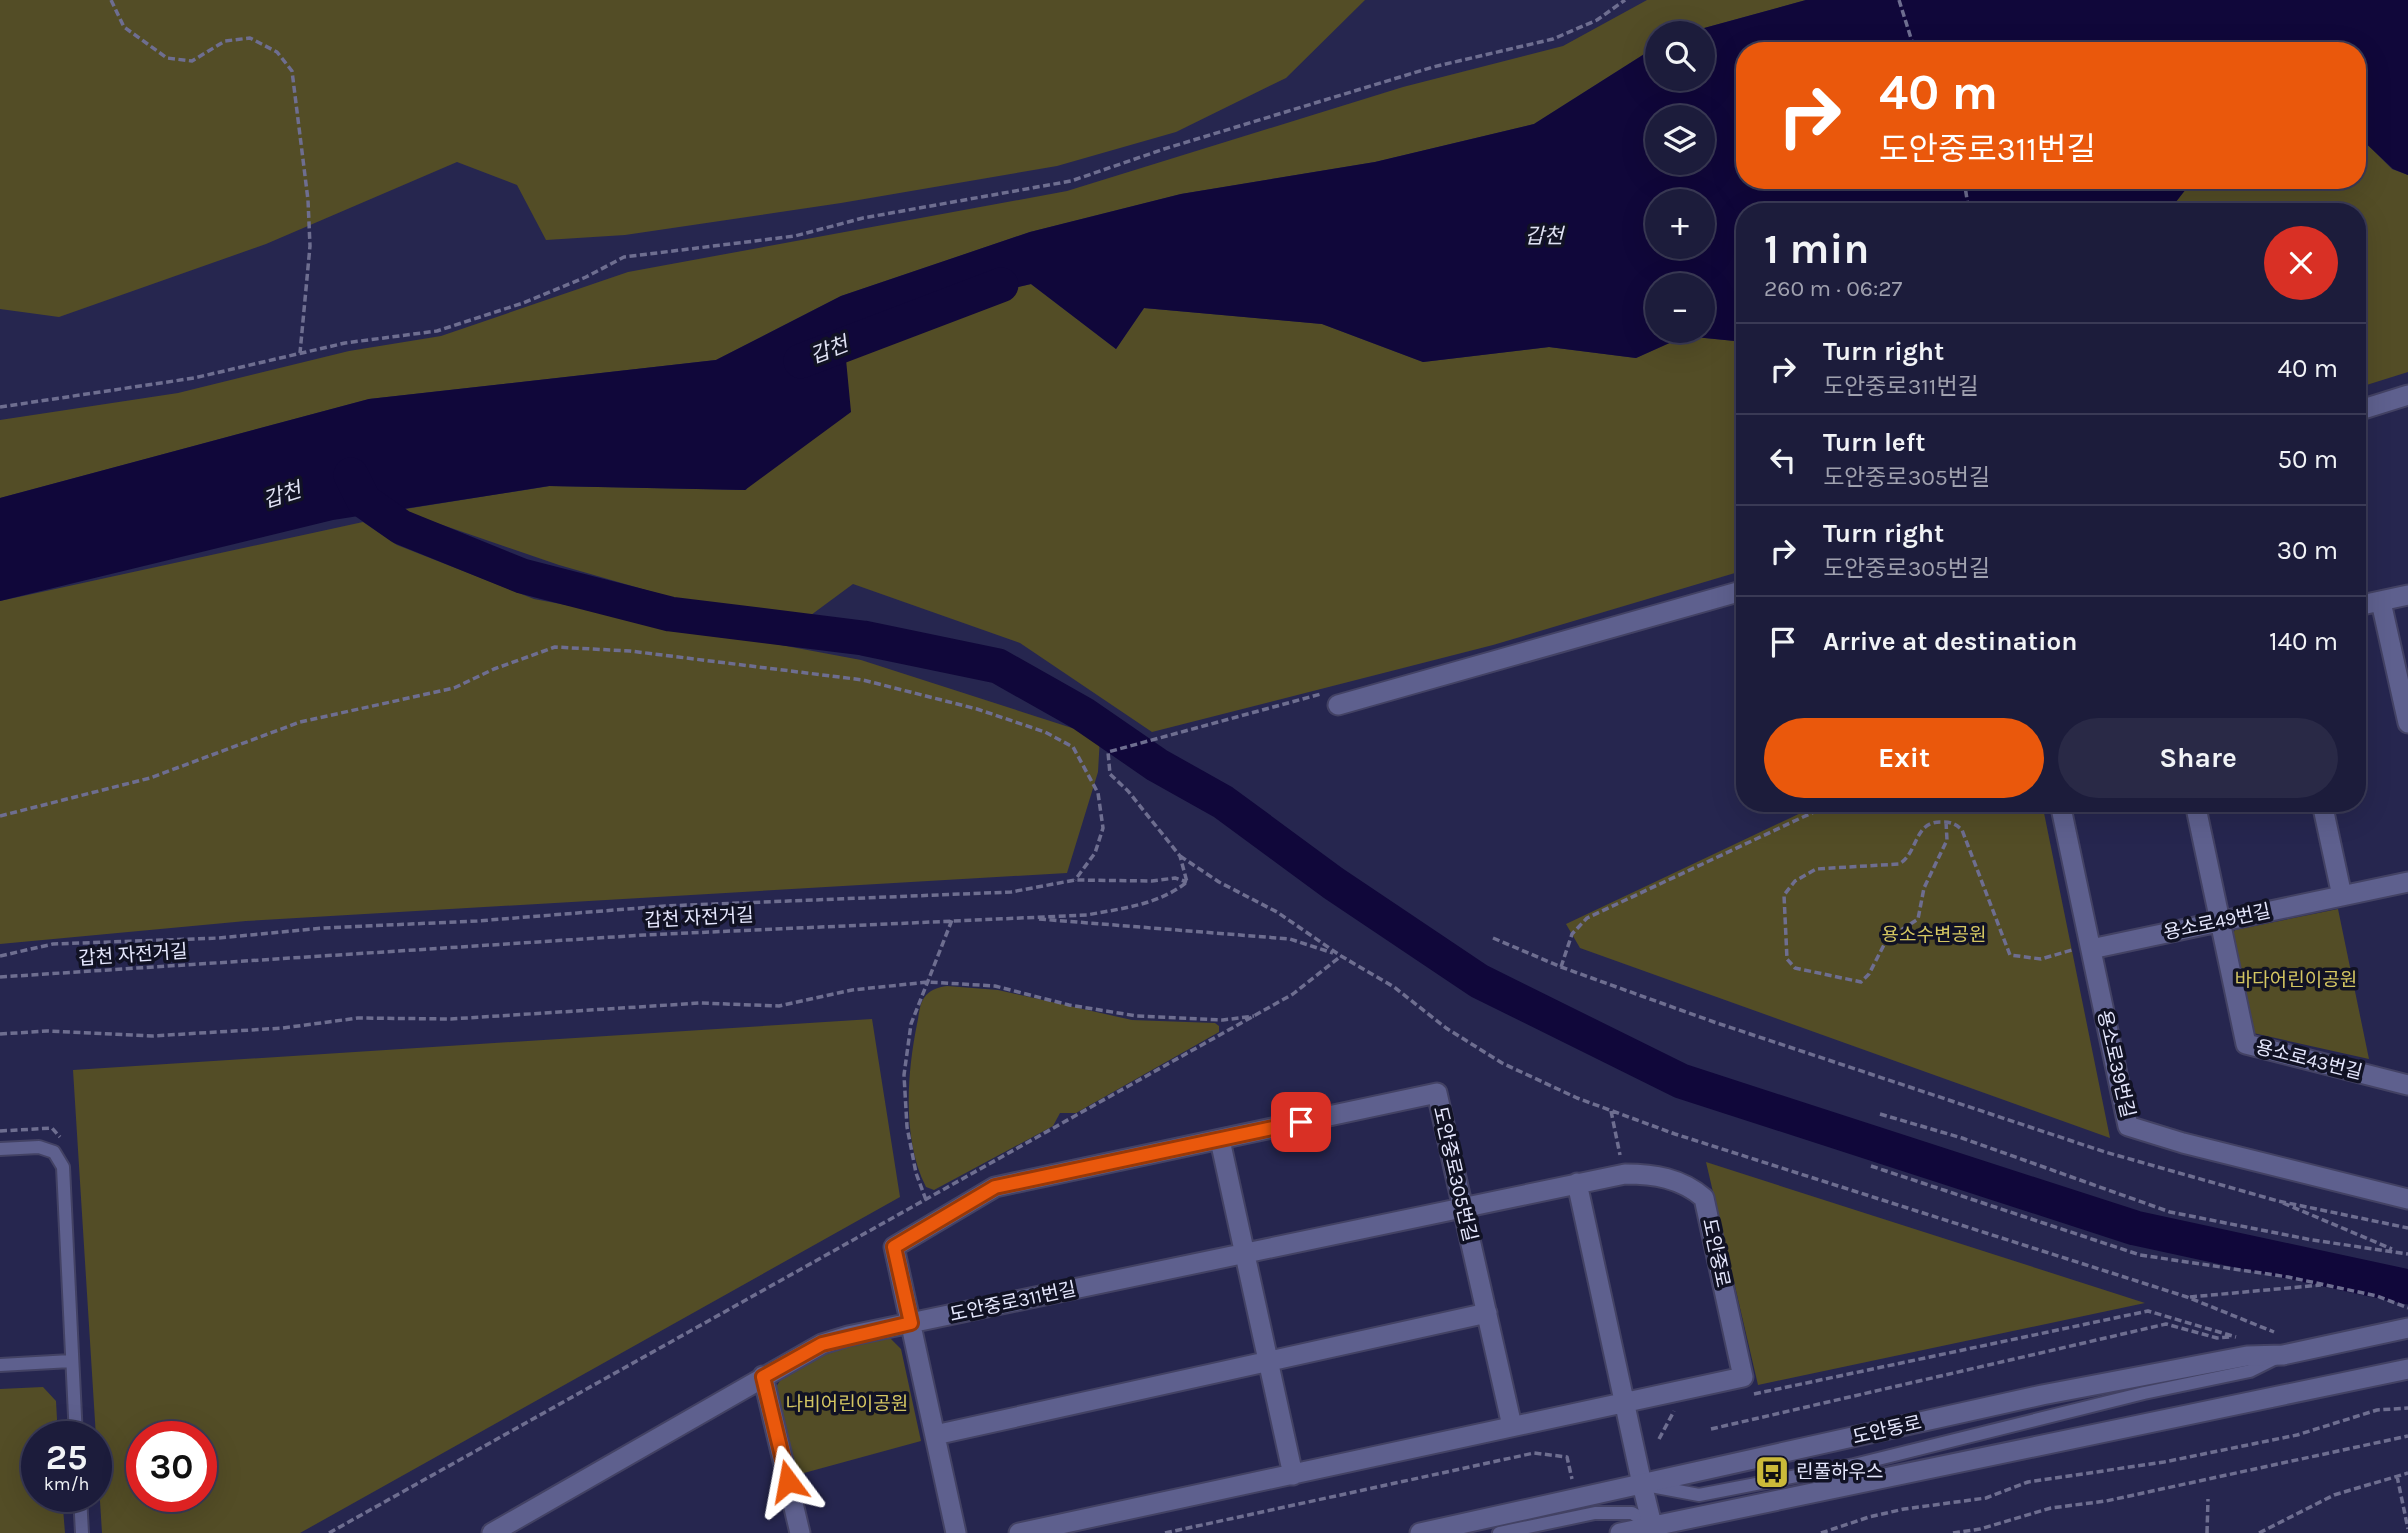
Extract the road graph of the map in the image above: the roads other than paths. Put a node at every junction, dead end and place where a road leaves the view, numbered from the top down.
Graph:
1 (2408, 395) edge
2 (2366, 408) edge
3 (1736, 593) edge
4 (2408, 595) edge
5 (2381, 601) junction
6 (2366, 604) edge
7 (1338, 705) dead end
8 (2408, 723) edge
9 (2061, 812) edge
10 (2196, 812) edge
11 (2324, 812) edge
12 (2408, 882) edge
13 (2342, 896) junction
14 (2220, 922) junction
15 (2082, 949) junction
16 (2408, 1085) edge
17 (1220, 1140) junction
18 (0, 1149) edge
19 (1577, 1183) junction
20 (2408, 1199) edge
21 (1463, 1207) junction
22 (1245, 1253) junction
23 (1487, 1313) junction
24 (911, 1323) junction
25 (2408, 1328) edge
26 (2283, 1354) junction
27 (71, 1361) junction
28 (1268, 1361) junction
29 (0, 1365) edge
30 (2408, 1369) edge
31 (763, 1377) junction
32 (1625, 1402) junction
33 (75, 1421) edge
34 (1512, 1426) junction
35 (935, 1435) junction
36 (1293, 1475) junction
37 (1642, 1484) junction
38 (80, 1512) edge
39 (1652, 1525) junction
40 (82, 1533) edge
41 (492, 1533) edge
42 (800, 1533) edge
43 (956, 1533) edge
44 (1019, 1533) edge
45 (1420, 1533) edge
46 (1499, 1533) edge
47 (1620, 1533) edge

1 - 2 street
3 - 7 street
4 - 5 street
5 - 6 street
5 - 8 street
9 - 15 street, 용소로39번길
10 - 14 street, 용소로43번길
11 - 13 street
12 - 13 street, 용소로49번길
13 - 14 street, 용소로49번길
14 - 15 street, 용소로49번길
14 - 16 street, 용소로43번길
15 - 20 street, 용소로39번길
17 - 21 street, 도안중로305번길
17 - 22 street
17 - 24 street, 도안중로305번길
18 - 27 lane
19 - 21 street, 도안중로311번길
19 - 32 street
19 - 32 street, 도안중로
21 - 22 street, 도안중로311번길
21 - 23 street, 도안중로305번길
22 - 24 street, 도안중로311번길
22 - 28 street
23 - 28 street
23 - 34 street, 도안중로305번길
24 - 31 street, 도안중로311번길
24 - 35 street
25 - 26 street, 도안동로
26 - 37 street, 도안동로
26 - 37 lane
27 - 29 lane
27 - 33 lane
28 - 35 street
28 - 36 street
30 - 39 street
31 - 41 street, 도안중로311번길
31 - 42 street
32 - 34 street
32 - 37 street
34 - 36 street
35 - 43 street
36 - 44 street
37 - 39 street
37 - 45 street, 도안동로
38 - 40 lane
39 - 46 lane
39 - 47 street

